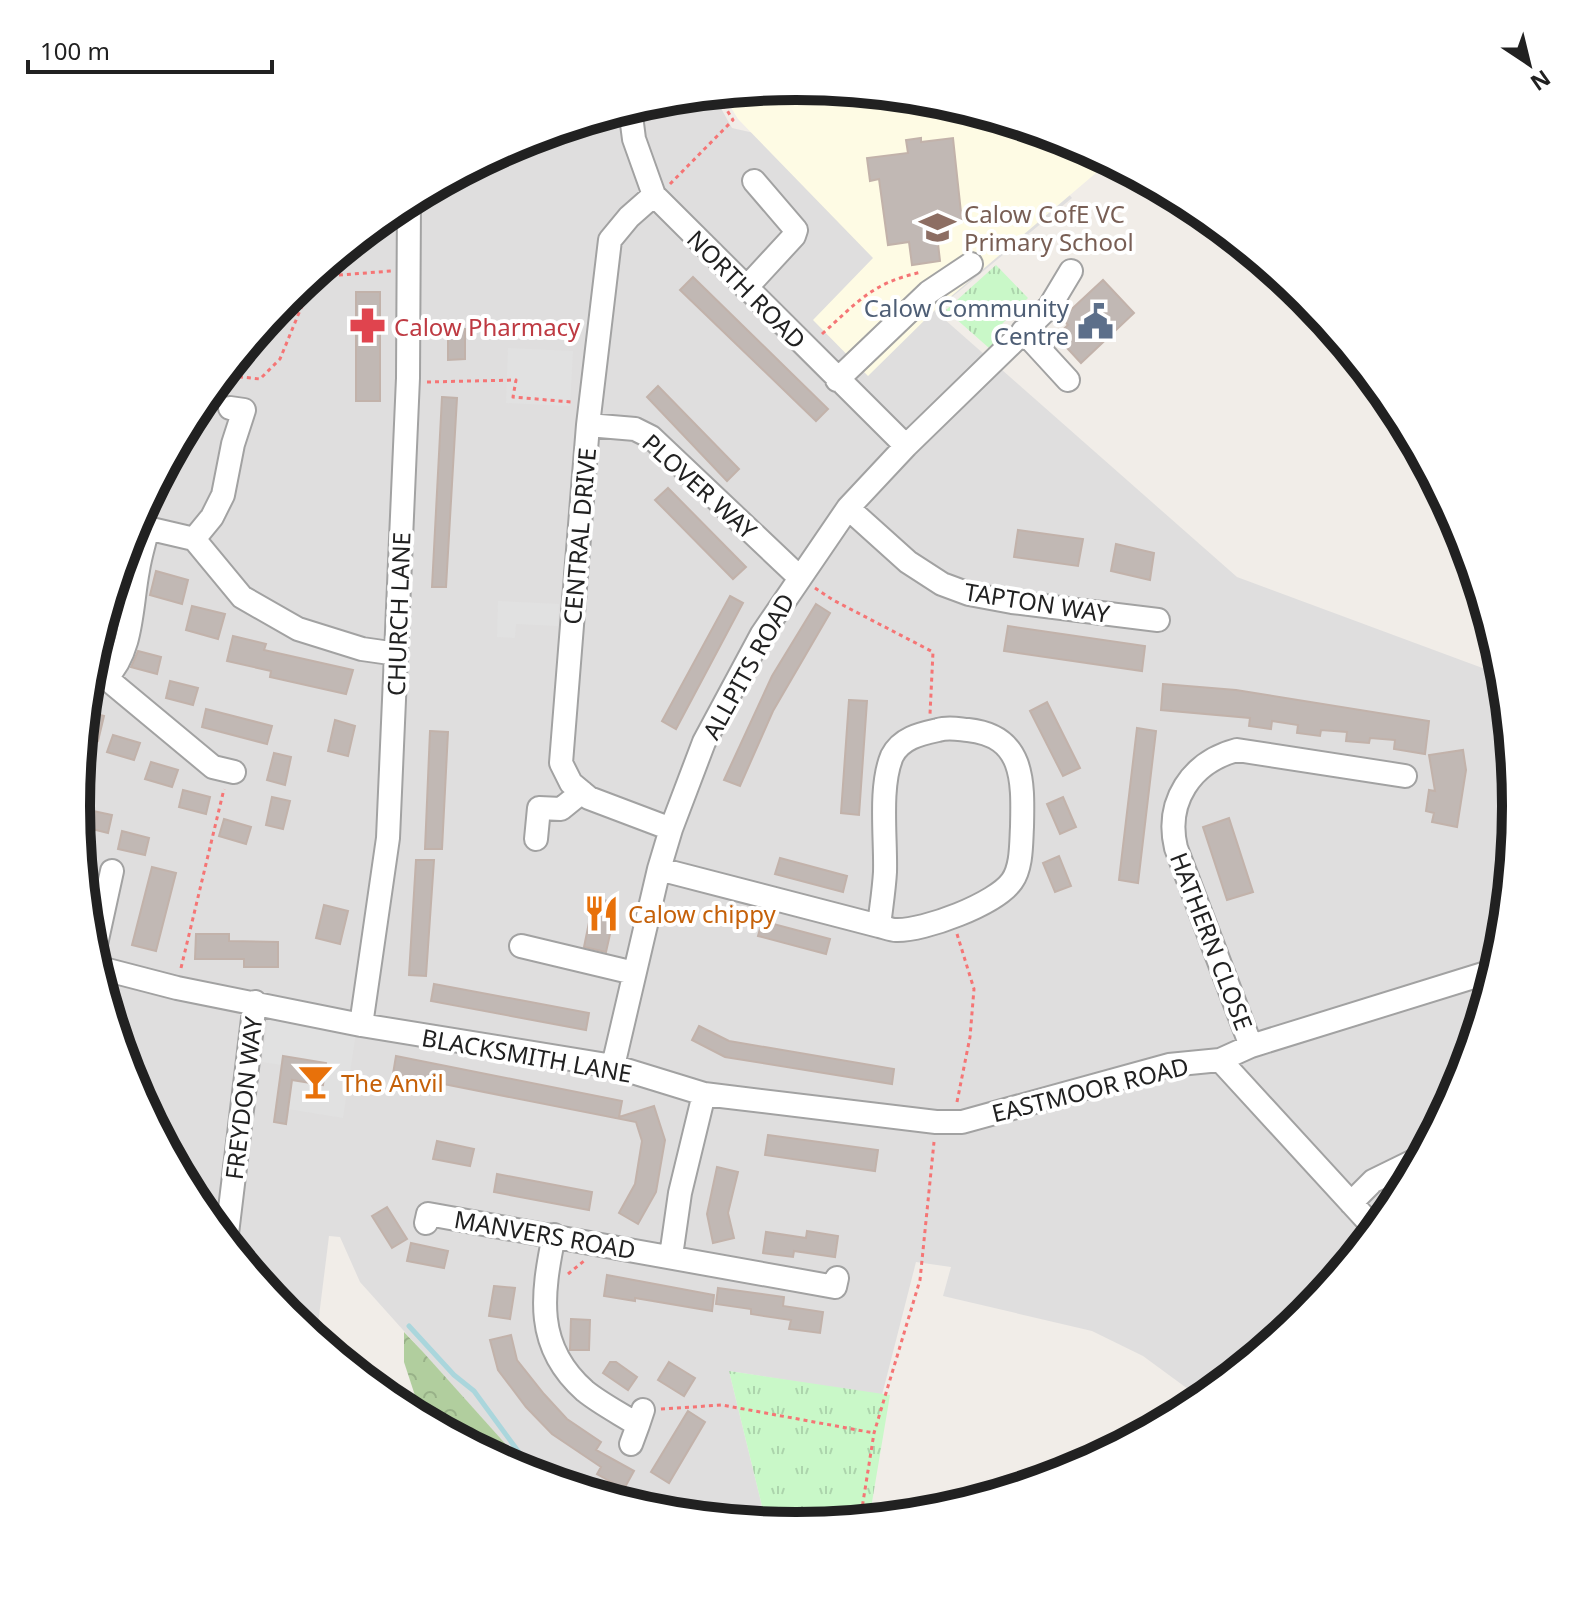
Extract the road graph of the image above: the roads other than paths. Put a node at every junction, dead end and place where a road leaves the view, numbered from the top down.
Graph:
1 (632, 120) edge
2 (754, 181) dead end
3 (654, 195) junction
4 (409, 216) edge
5 (971, 264) dead end
6 (1071, 271) dead end
7 (746, 288) junction
8 (1019, 335) junction
9 (837, 380) junction
10 (1068, 380) dead end
11 (586, 398) junction
12 (243, 410) dead end
13 (906, 446) junction
14 (848, 508) junction
15 (148, 528) edge
16 (194, 539) junction
17 (139, 547) edge
18 (799, 577) junction
19 (1158, 620) dead end
20 (397, 654) junction
21 (103, 675) edge
22 (102, 681) edge
23 (234, 771) road end
24 (1405, 776) dead end
25 (582, 792) junction
26 (671, 829) junction
27 (536, 839) dead end
28 (659, 869) junction
29 (112, 871) dead end
30 (100, 924) edge
31 (879, 926) junction
32 (521, 946) dead end
33 (110, 971) edge
34 (634, 973) junction
35 (1482, 974) edge
36 (255, 1002) junction
37 (361, 1025) junction
38 (1251, 1046) junction
39 (1220, 1060) junction
40 (613, 1066) junction
41 (704, 1094) junction
42 (951, 1122) joint
43 (1406, 1164) edge
44 (1351, 1203) junction
45 (428, 1213) dead end
46 (1368, 1221) edge
47 (228, 1226) edge
48 (554, 1235) junction
49 (671, 1256) junction
50 (837, 1278) dead end
51 (637, 1427) road end

1 - 3 street, NORTH ROAD
2 - 7 street
3 - 7 street, NORTH ROAD
3 - 11 street, CENTRAL DRIVE
4 - 20 street, CHURCH LANE
5 - 9 street
6 - 8 street, ALLPITS ROAD
7 - 9 street, NORTH ROAD
8 - 10 street
8 - 13 street, ALLPITS ROAD
9 - 13 street, NORTH ROAD
11 - 18 street, PLOVER WAY
11 - 25 street, CENTRAL DRIVE
12 - 16 street
13 - 14 street, ALLPITS ROAD
14 - 18 street, ALLPITS ROAD
14 - 19 street, TAPTON WAY
15 - 16 street
16 - 20 street
17 - 21 street
18 - 26 street, ALLPITS ROAD
20 - 37 street, CHURCH LANE
22 - 23 street
24 - 38 street, HATHERN CLOSE
25 - 26 street
25 - 27 street
26 - 28 street, ALLPITS ROAD
28 - 31 street
28 - 34 street, ALLPITS ROAD
29 - 30 street
31 - 31 street
32 - 34 street
33 - 36 street, BLACKSMITH LANE
34 - 40 street, ALLPITS ROAD
35 - 38 street, EASTMOOR ROAD
36 - 37 street, BLACKSMITH LANE
36 - 47 street, FREYDON WAY
37 - 40 street, BLACKSMITH LANE
38 - 39 street, EASTMOOR ROAD
39 - 42 street, EASTMOOR ROAD
39 - 44 street
40 - 41 street, BLACKSMITH LANE
41 - 42 street, BLACKSMITH LANE
41 - 49 street
43 - 44 street
44 - 46 street
45 - 48 street, MANVERS ROAD
48 - 49 street, MANVERS ROAD
48 - 51 street
49 - 50 street, MANVERS ROAD

